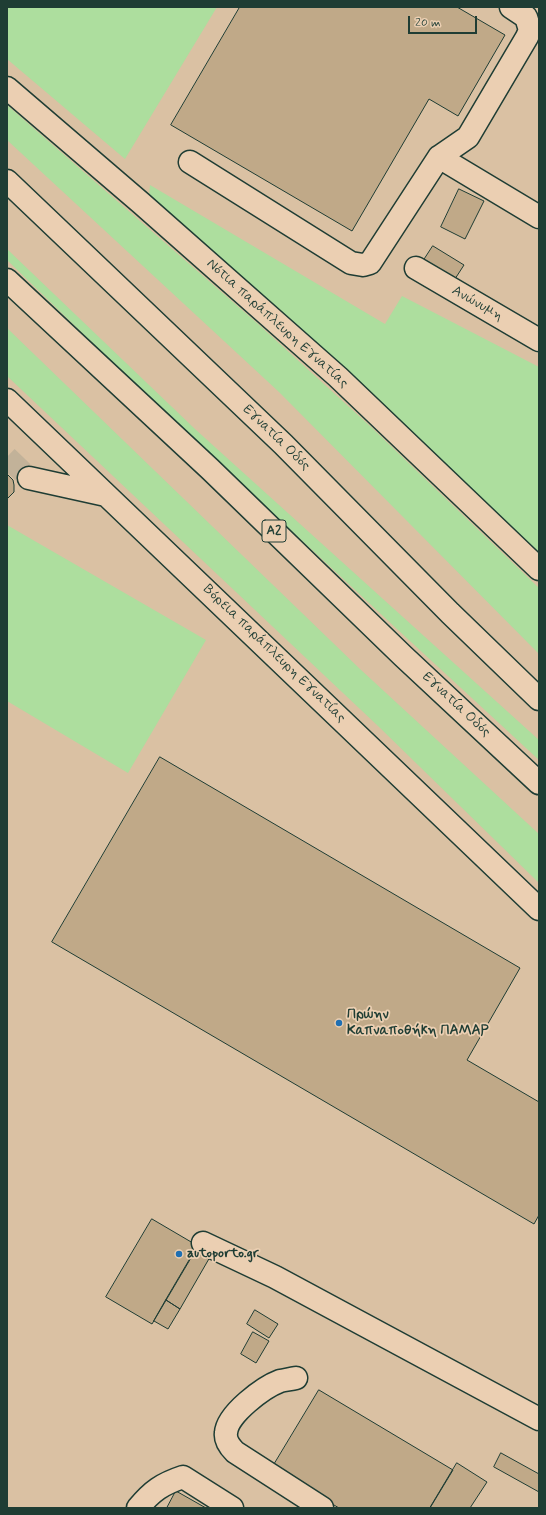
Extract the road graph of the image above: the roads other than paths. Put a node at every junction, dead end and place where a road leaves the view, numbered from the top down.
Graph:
1 (511, 7) edge
2 (7, 88) edge
3 (439, 157) junction
4 (190, 162) dead end
5 (7, 181) edge
6 (539, 217) edge
7 (416, 268) dead end
8 (7, 280) edge
9 (539, 340) edge
10 (7, 400) edge
11 (29, 478) tunnel mouth
12 (106, 495) junction
13 (539, 569) edge
14 (539, 699) edge
15 (539, 783) edge
16 (539, 909) edge
17 (203, 1243) dead end
18 (296, 1378) dead end
19 (539, 1419) edge
20 (138, 1508) edge
21 (232, 1508) edge
22 (322, 1508) edge

1 - 3 main road
2 - 13 main road, Νότια παράπλευρη Εγνατίας
3 - 4 main road
3 - 6 main road
5 - 14 main road, Εγνατία Οδός
7 - 9 main road, Ανώνυμη
8 - 15 main road, Εγνατία Οδός / Α2
10 - 12 main road, Βόρεια παράπλευρη Εγνατίας
11 - 12 main road
12 - 16 main road, Βόρεια παράπλευρη Εγνατίας
17 - 19 main road
18 - 22 main road
20 - 21 main road

